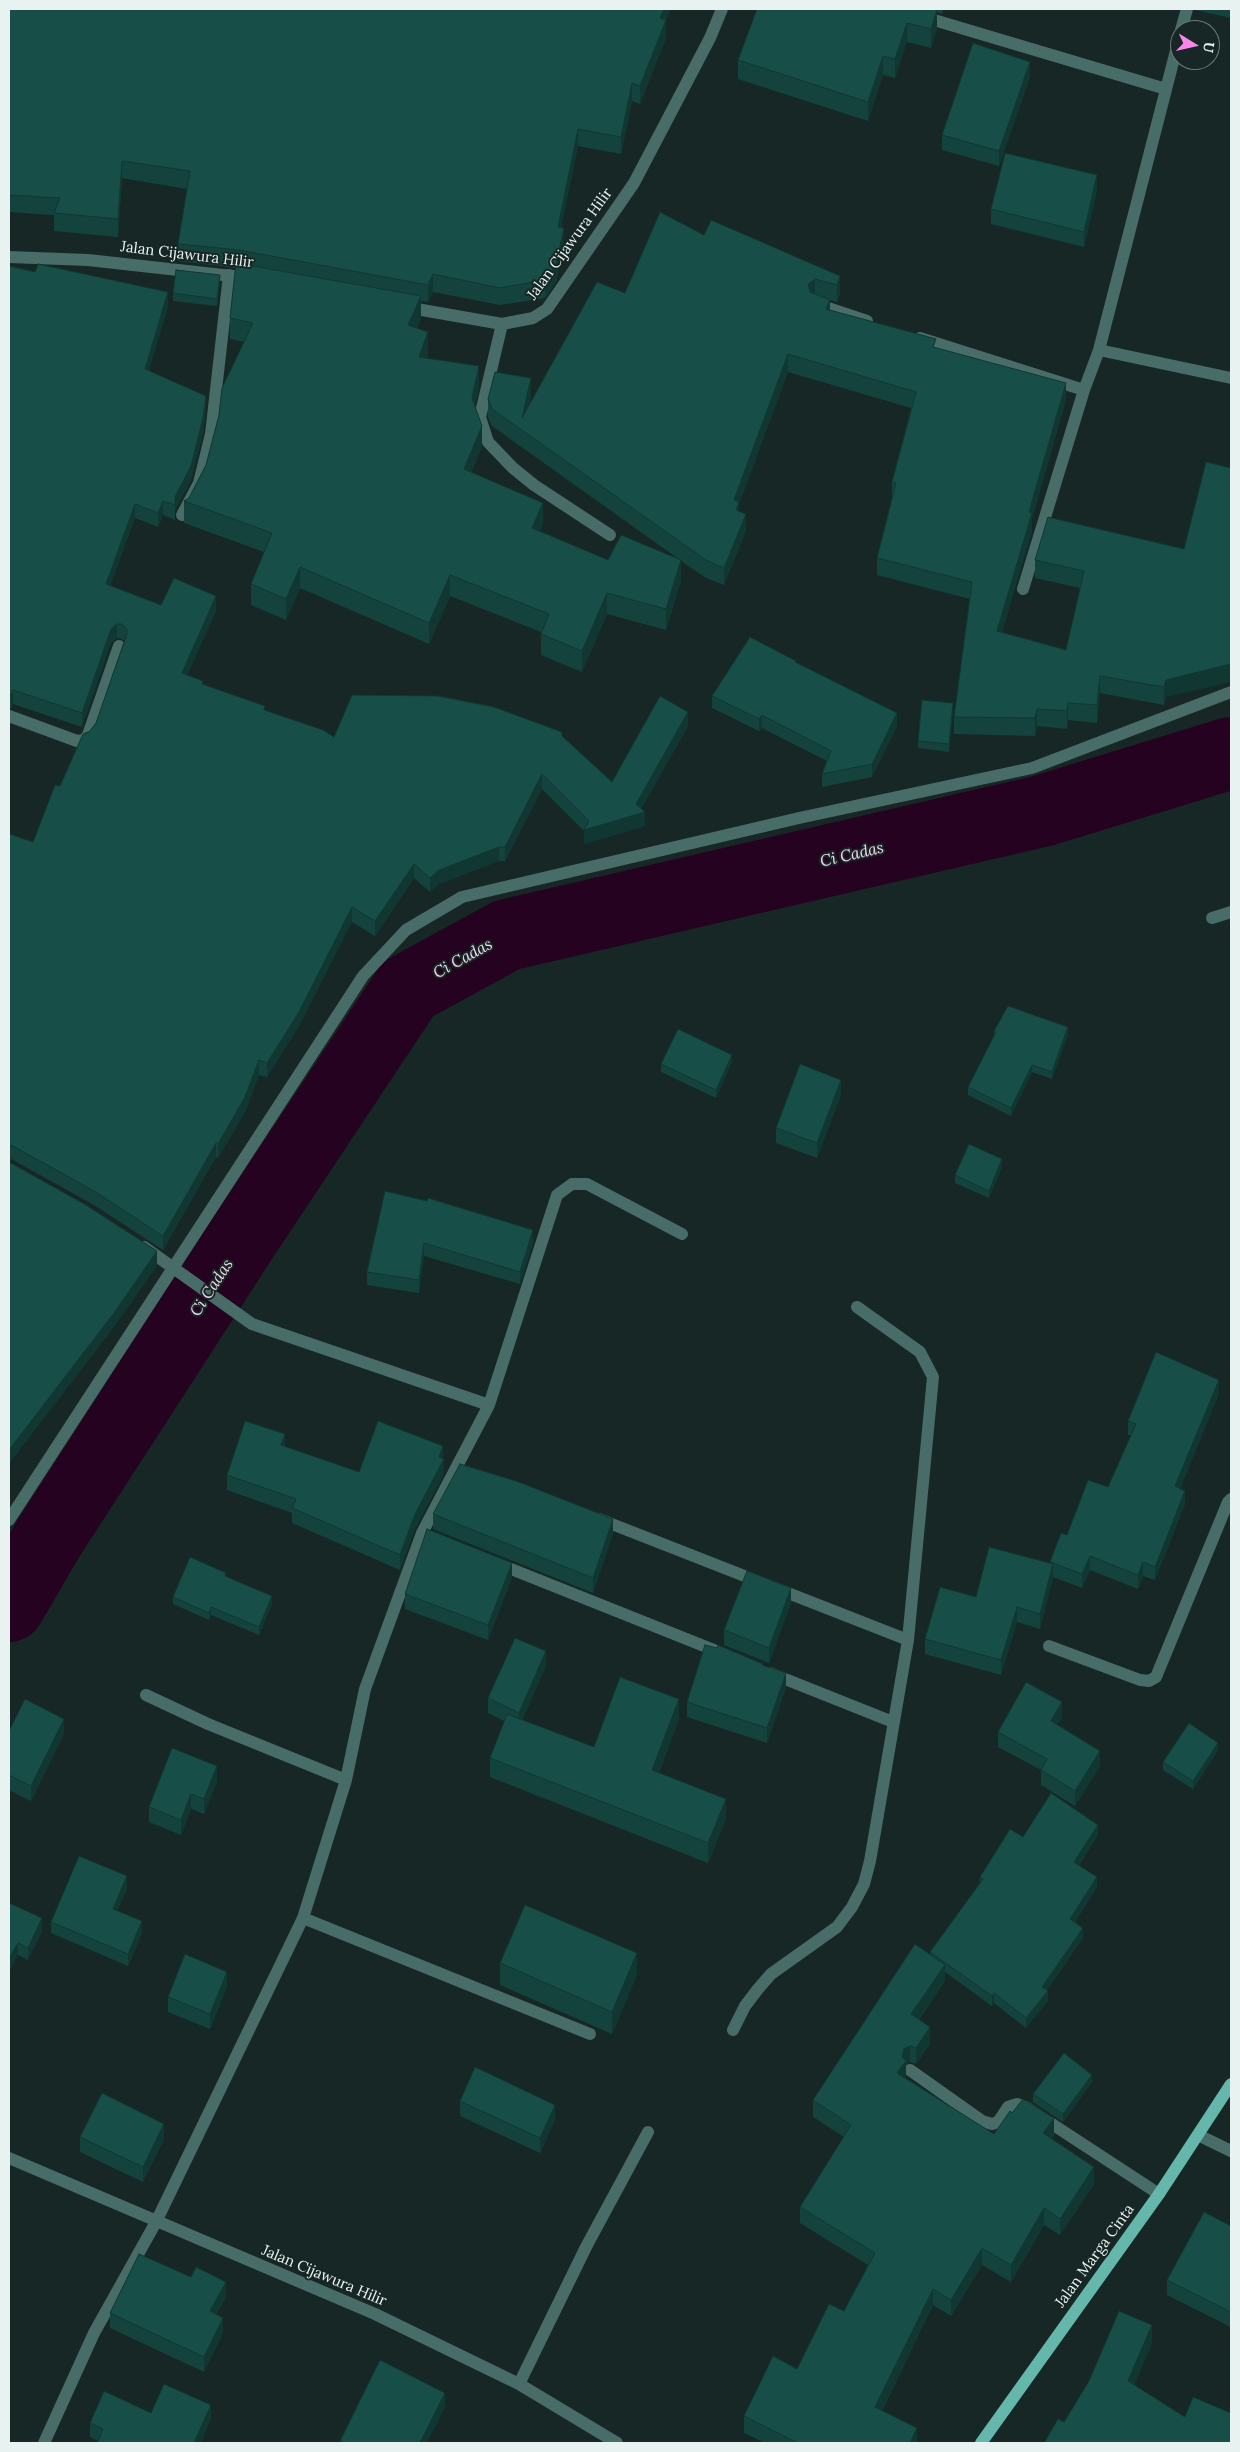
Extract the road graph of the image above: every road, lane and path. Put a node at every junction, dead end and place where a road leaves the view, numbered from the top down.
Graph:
1 (722, 9) edge
2 (897, 9) edge
3 (1171, 70) edge
4 (1166, 89) junction
5 (9, 257) edge
6 (229, 275) junction
7 (267, 282) edge
8 (816, 304) edge
9 (392, 305) edge
10 (502, 324) junction
11 (881, 325) edge
12 (908, 334) edge
13 (1099, 350) junction
14 (1231, 378) edge
15 (1084, 390) junction
16 (182, 515) edge
17 (610, 535) dead end
18 (1023, 589) dead end
19 (120, 646) dead end
20 (1231, 692) edge
21 (9, 716) edge
22 (1231, 912) edge
23 (1212, 918) dead end
24 (682, 1234) dead end
25 (136, 1242) edge
26 (174, 1267) junction
27 (857, 1308) dead end
28 (489, 1405) junction
29 (1231, 1499) edge
30 (586, 1514) edge
31 (9, 1520) edge
32 (487, 1559) edge
33 (908, 1640) junction
34 (1049, 1646) dead end
35 (727, 1655) edge
36 (755, 1666) edge
37 (146, 1695) dead end
38 (894, 1722) junction
39 (346, 1780) junction
40 (303, 1918) junction
41 (733, 2030) dead end
42 (590, 2034) dead end
43 (910, 2070) dead end
44 (1231, 2084) edge
45 (648, 2132) dead end
46 (1198, 2135) junction
47 (1231, 2151) edge
48 (9, 2158) edge
49 (1159, 2194) junction
50 (156, 2222) junction
51 (519, 2384) junction
52 (44, 2443) edge
53 (617, 2443) edge
54 (981, 2443) edge

1 - 10 street, Jalan Cijawura Hilir
2 - 4 street
3 - 4 street
4 - 13 street
5 - 6 street, Jalan Cijawura Hilir
6 - 7 street, Jalan Cijawura Hilir
6 - 16 street
8 - 11 street
9 - 10 street, Jalan Cijawura Hilir
10 - 17 street
12 - 15 street
13 - 14 street
13 - 15 street
15 - 18 street
19 - 21 street
20 - 26 street
22 - 23 street
24 - 28 street
25 - 26 street
26 - 28 street
26 - 31 street
27 - 33 street
28 - 39 street
29 - 34 street
30 - 33 street
32 - 35 street
33 - 38 street
36 - 38 street
37 - 39 street
38 - 41 street
39 - 40 street
40 - 42 street
40 - 50 street
43 - 49 street
44 - 46 main road, Jalan Marga Cinta
45 - 51 street
46 - 47 street
46 - 49 main road, Jalan Marga Cinta
48 - 50 street, Jalan Cijawura Hilir
49 - 54 main road, Jalan Marga Cinta
50 - 51 street, Jalan Cijawura Hilir
50 - 52 street
51 - 53 street, Jalan Cijawura Hilir

